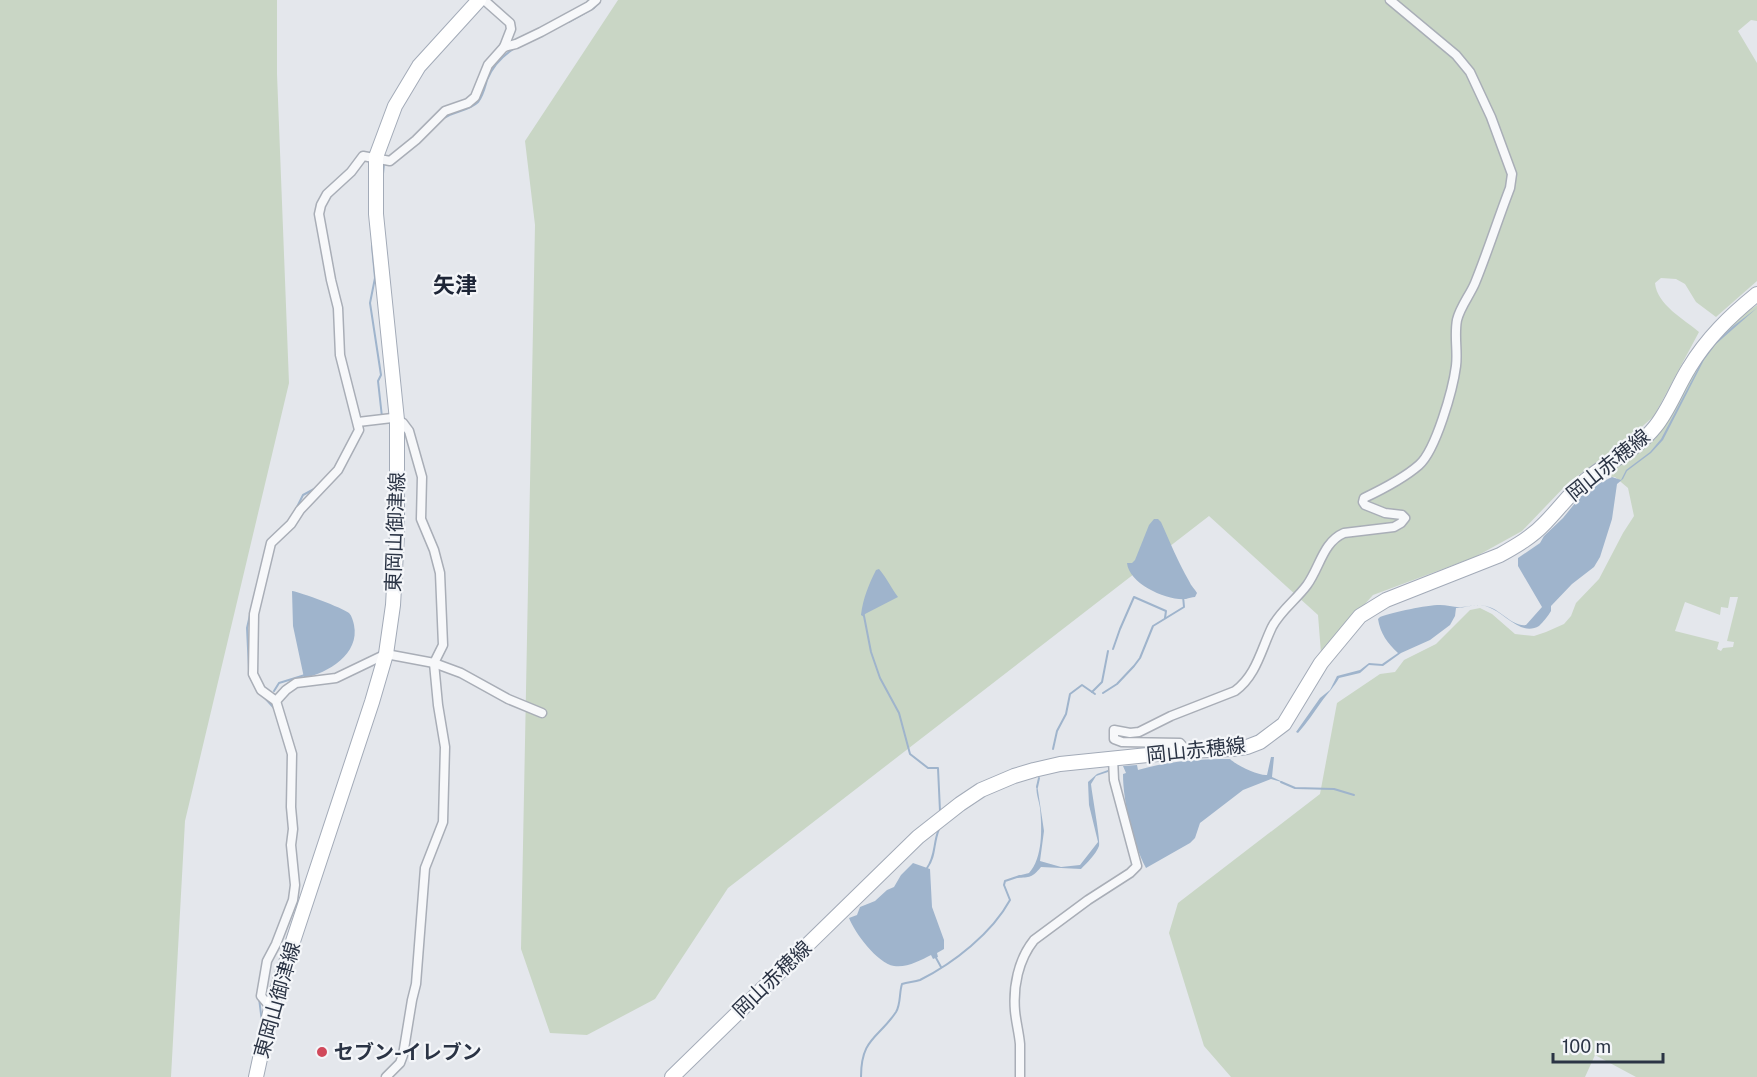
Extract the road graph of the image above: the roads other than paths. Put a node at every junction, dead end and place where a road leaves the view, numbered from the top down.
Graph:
1 (479, 0) edge
2 (484, 0) edge
3 (596, 0) edge
4 (1390, 0) edge
5 (504, 47) junction
6 (376, 157) junction
7 (1757, 294) edge
8 (387, 419) junction
9 (358, 426) junction
10 (386, 654) junction
11 (434, 663) junction
12 (276, 701) junction
13 (542, 713) dead end
14 (1187, 751) junction
15 (1113, 758) junction
16 (271, 1008) junction
17 (256, 1077) edge
18 (386, 1077) edge
19 (672, 1077) edge
20 (1020, 1077) edge

1 - 6 main road, 東岡山御津線
2 - 5 street
3 - 5 street
4 - 14 street
5 - 6 street
6 - 8 main road, 東岡山御津線
6 - 9 street
7 - 14 main road, 岡山赤穂線
8 - 9 street
8 - 10 main road, 東岡山御津線
8 - 11 street
9 - 12 street
10 - 11 street
10 - 12 street
10 - 16 main road, 東岡山御津線
11 - 13 street
11 - 18 street
12 - 16 street
14 - 15 main road, 岡山赤穂線
15 - 19 main road, 岡山赤穂線
15 - 20 street
16 - 17 main road, 東岡山御津線

